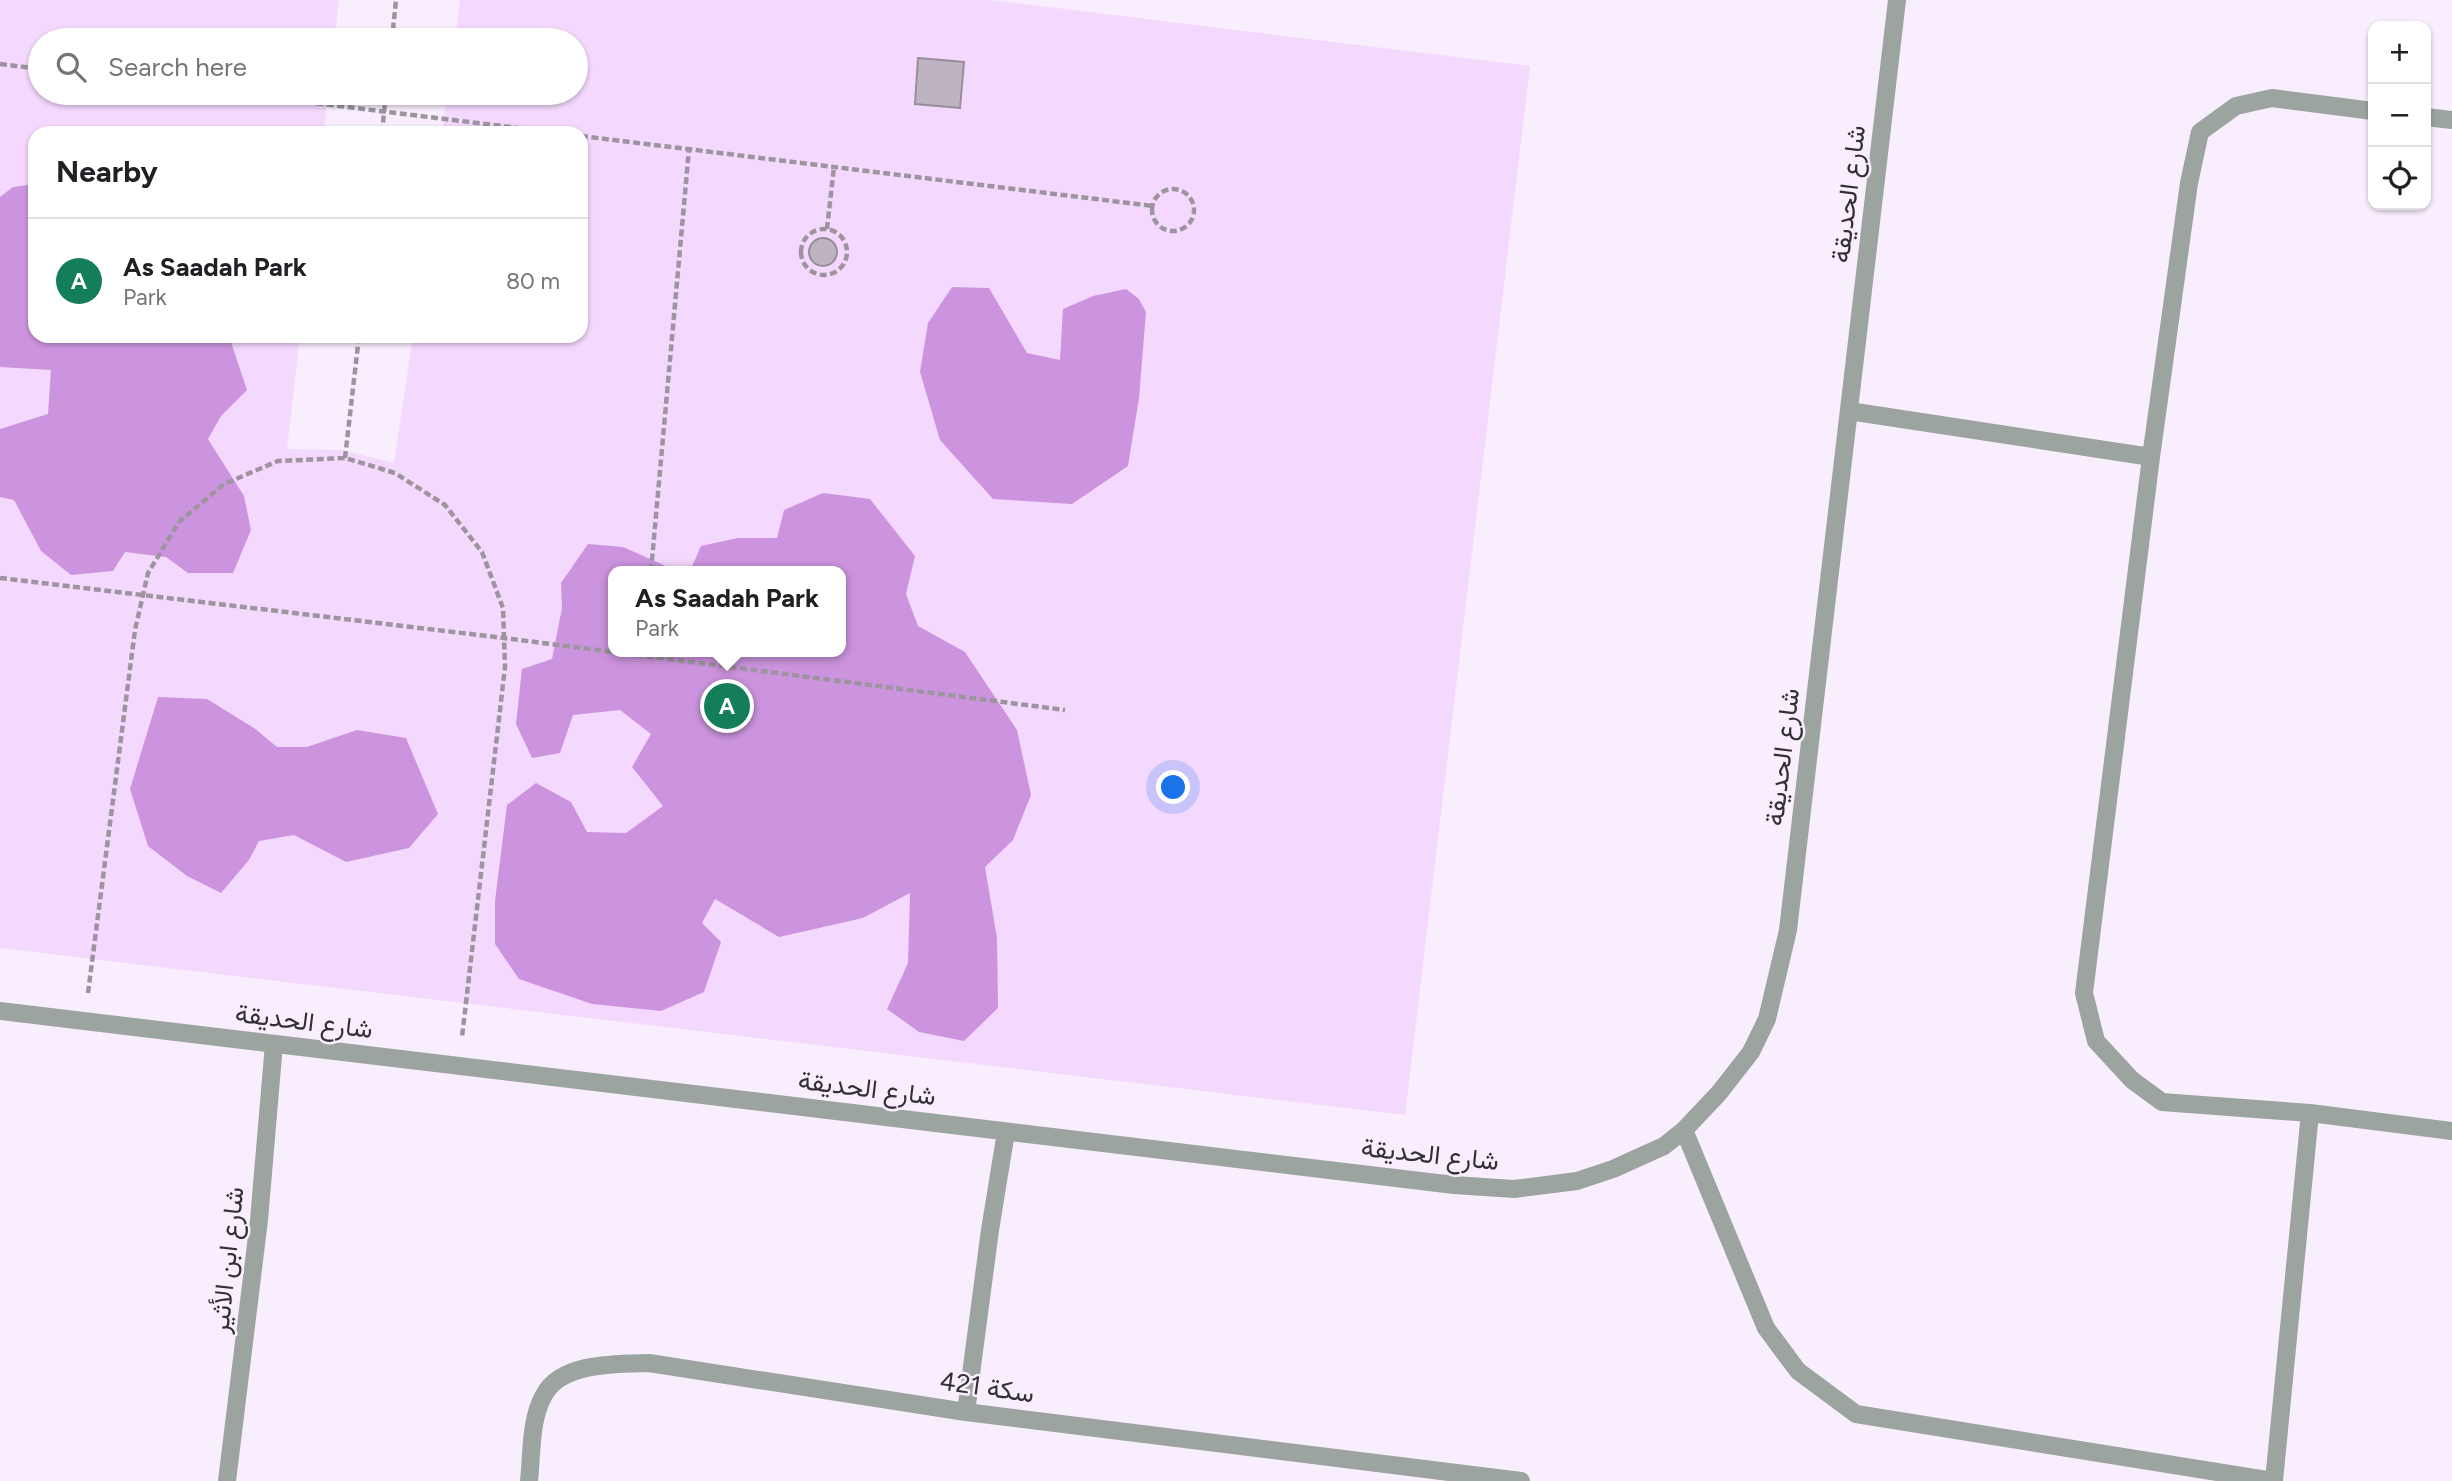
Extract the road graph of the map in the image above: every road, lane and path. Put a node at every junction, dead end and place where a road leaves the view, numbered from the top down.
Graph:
1 (396, 0) edge
2 (1897, 0) edge
3 (393, 28) edge
4 (0, 64) edge
5 (28, 68) edge
6 (334, 105) edge
7 (385, 105) edge
8 (2368, 110) edge
9 (384, 111) junction
10 (2431, 118) edge
11 (2452, 120) edge
12 (383, 126) edge
13 (503, 126) edge
14 (588, 137) edge
15 (689, 149) junction
16 (834, 167) junction
17 (1153, 206) junction
18 (827, 229) junction
19 (358, 343) edge
20 (1849, 411) junction
21 (2151, 457) junction
22 (345, 458) junction
23 (651, 566) edge
24 (0, 578) edge
25 (143, 595) junction
26 (504, 638) junction
27 (608, 650) edge
28 (667, 657) edge
29 (1065, 710) dead end
30 (0, 1011) edge
31 (85, 1021) junction
32 (274, 1044) junction
33 (459, 1066) junction
34 (2311, 1113) junction
35 (1684, 1130) junction
36 (2452, 1131) edge
37 (1006, 1132) junction
38 (966, 1412) junction
39 (227, 1481) edge
40 (529, 1481) edge
41 (1521, 1481) edge
42 (2274, 1481) edge

1 - 3 path
2 - 20 street, شارع الحديقة
4 - 5 path
6 - 9 path
7 - 9 path
8 - 21 street
9 - 12 path
9 - 13 path
10 - 11 street
14 - 15 path
15 - 16 path
15 - 23 path
16 - 17 path
16 - 18 path
17 - 17 path
18 - 18 path
19 - 22 path
20 - 21 street
20 - 35 street, شارع الحديقة
21 - 34 street
22 - 25 path
22 - 26 path
24 - 25 path
25 - 26 path
25 - 31 path
26 - 27 path
26 - 33 path
28 - 29 path
30 - 31 street, شارع الحديقة
31 - 32 street, شارع الحديقة
32 - 33 street, شارع الحديقة
32 - 39 street, شارع ابن الأثير
33 - 37 street, شارع الحديقة
34 - 36 street
34 - 42 street
35 - 37 street, شارع الحديقة
35 - 42 street
37 - 38 street
38 - 40 street, سكة 421
38 - 41 street, سكة 421

